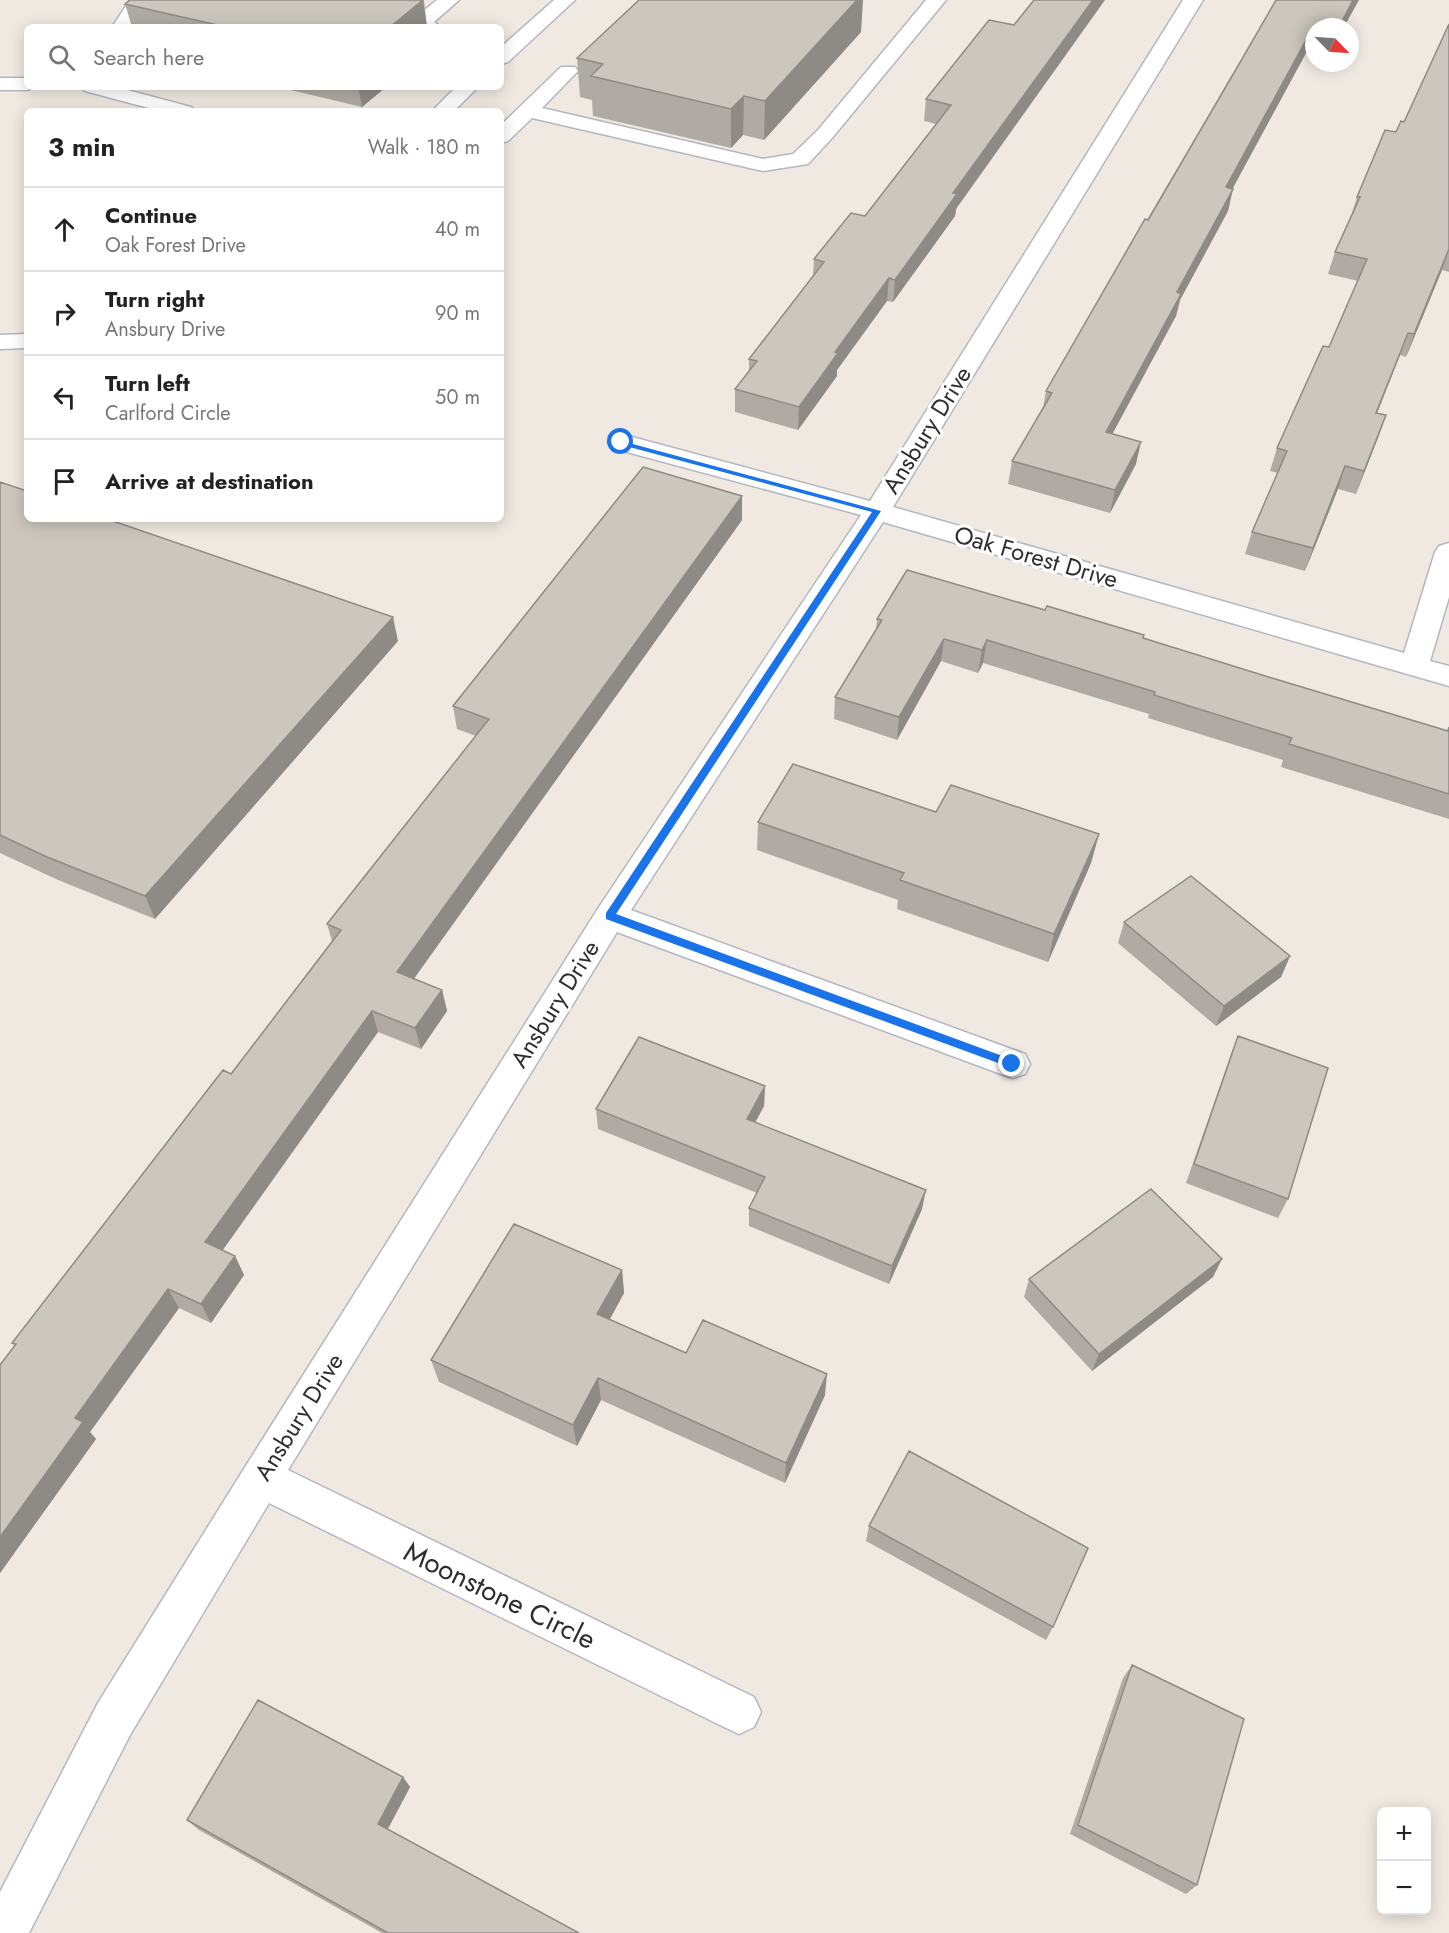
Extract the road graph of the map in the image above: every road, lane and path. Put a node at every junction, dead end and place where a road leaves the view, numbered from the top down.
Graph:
1 (140, 0) edge
2 (448, 0) edge
3 (565, 0) edge
4 (936, 0) edge
5 (1193, 0) edge
6 (124, 24) edge
7 (419, 24) edge
8 (506, 48) edge
9 (568, 71) dead end
10 (0, 84) edge
11 (24, 84) edge
12 (104, 90) edge
13 (465, 90) edge
14 (172, 108) edge
15 (444, 108) edge
16 (527, 111) junction
17 (504, 134) edge
18 (24, 341) edge
19 (0, 342) edge
20 (621, 442) dead end
21 (877, 511) junction
22 (1449, 552) edge
23 (1414, 666) junction
24 (1449, 676) edge
25 (610, 916) junction
26 (1012, 1064) dead end
27 (261, 1478) junction
28 (739, 1712) dead end
29 (4, 1933) edge

1 - 6 street
2 - 7 street
3 - 8 street
4 - 16 street
5 - 21 street, Ansbury Drive
9 - 16 street
10 - 11 street
12 - 14 street
13 - 15 street
16 - 17 street
18 - 19 street
20 - 21 street, Oak Forest Drive
21 - 23 street, Oak Forest Drive
21 - 25 street, Ansbury Drive
22 - 23 street
23 - 24 street, Oak Forest Drive
25 - 26 street
25 - 27 street, Ansbury Drive
27 - 28 street, Moonstone Circle
27 - 29 street, Ansbury Drive

